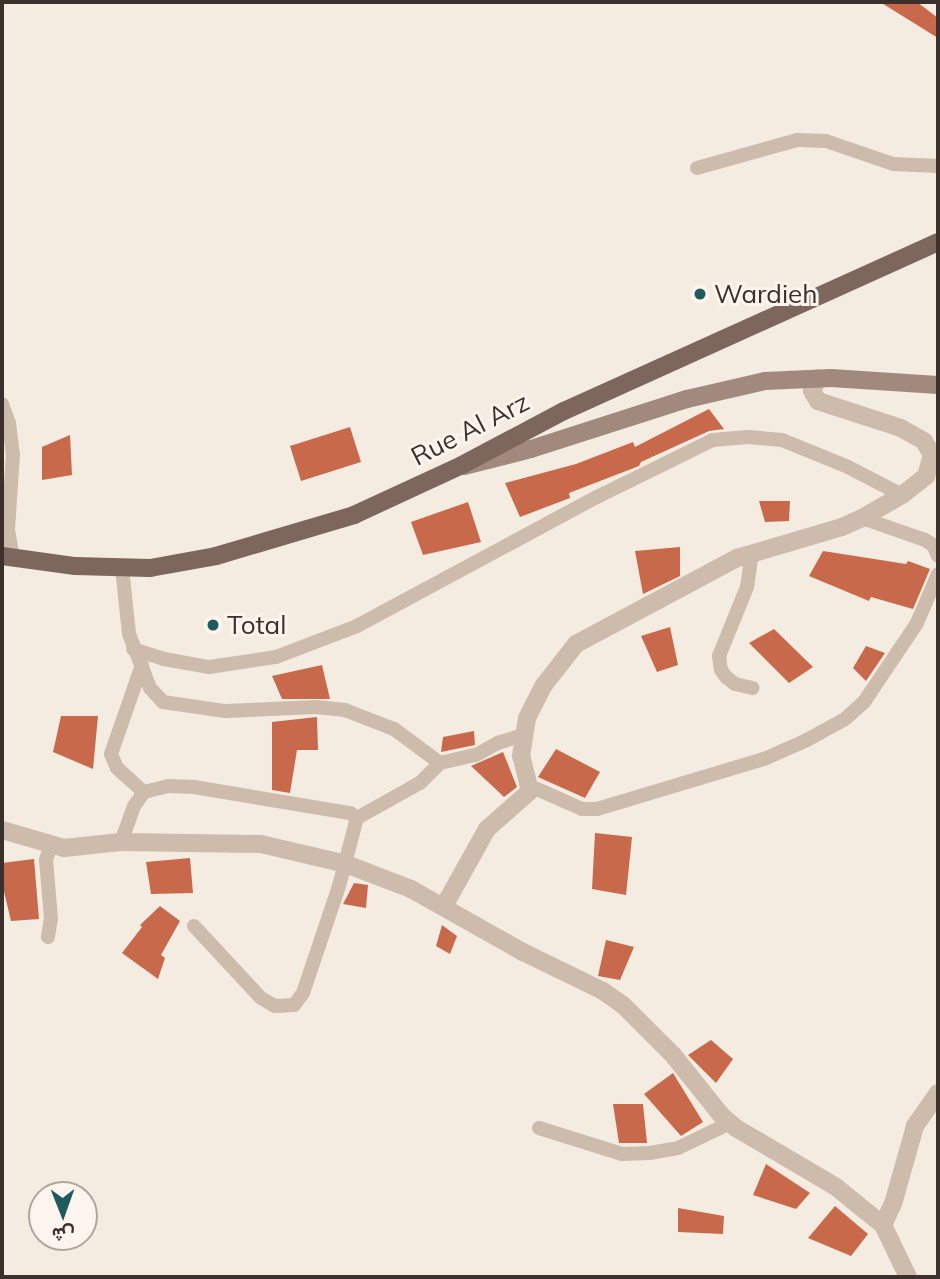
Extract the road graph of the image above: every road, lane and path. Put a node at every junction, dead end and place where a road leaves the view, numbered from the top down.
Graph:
1 (938, 166) edge
2 (697, 168) dead end
3 (938, 242) edge
4 (818, 378) junction
5 (938, 385) edge
6 (2, 404) edge
7 (460, 466) junction
8 (902, 495) junction
9 (862, 518) junction
10 (931, 539) edge
11 (752, 552) junction
12 (7, 556) edge
13 (938, 556) edge
14 (122, 568) junction
15 (938, 574) edge
16 (133, 649) junction
17 (142, 665) junction
18 (753, 688) dead end
19 (522, 735) junction
20 (440, 763) junction
21 (530, 791) junction
22 (144, 792) junction
23 (357, 818) junction
24 (2, 830) edge
25 (121, 842) junction
26 (51, 845) junction
27 (346, 864) junction
28 (444, 906) junction
29 (194, 926) dead end
30 (48, 937) dead end
31 (938, 1093) edge
32 (730, 1123) junction
33 (539, 1128) dead end
34 (883, 1225) junction
35 (908, 1277) edge

1 - 2 street
3 - 7 main road, Rue Al Arz
4 - 5 main road
4 - 7 main road
4 - 8 street
6 - 12 street
7 - 14 main road, Rue Al Arz
8 - 9 street
8 - 16 street
9 - 10 street
9 - 11 street
10 - 13 street
11 - 18 street
11 - 19 street
12 - 14 main road, Rue Al Arz
14 - 16 street
15 - 21 street
16 - 17 street
17 - 20 street
17 - 22 street
19 - 20 street
19 - 21 street
20 - 23 street
21 - 28 street
22 - 23 street
22 - 25 street
23 - 27 street
24 - 26 street
25 - 26 street
25 - 27 street
26 - 30 street
27 - 28 street
27 - 29 street
28 - 32 street
31 - 34 street
32 - 33 street
32 - 34 street
34 - 35 street

